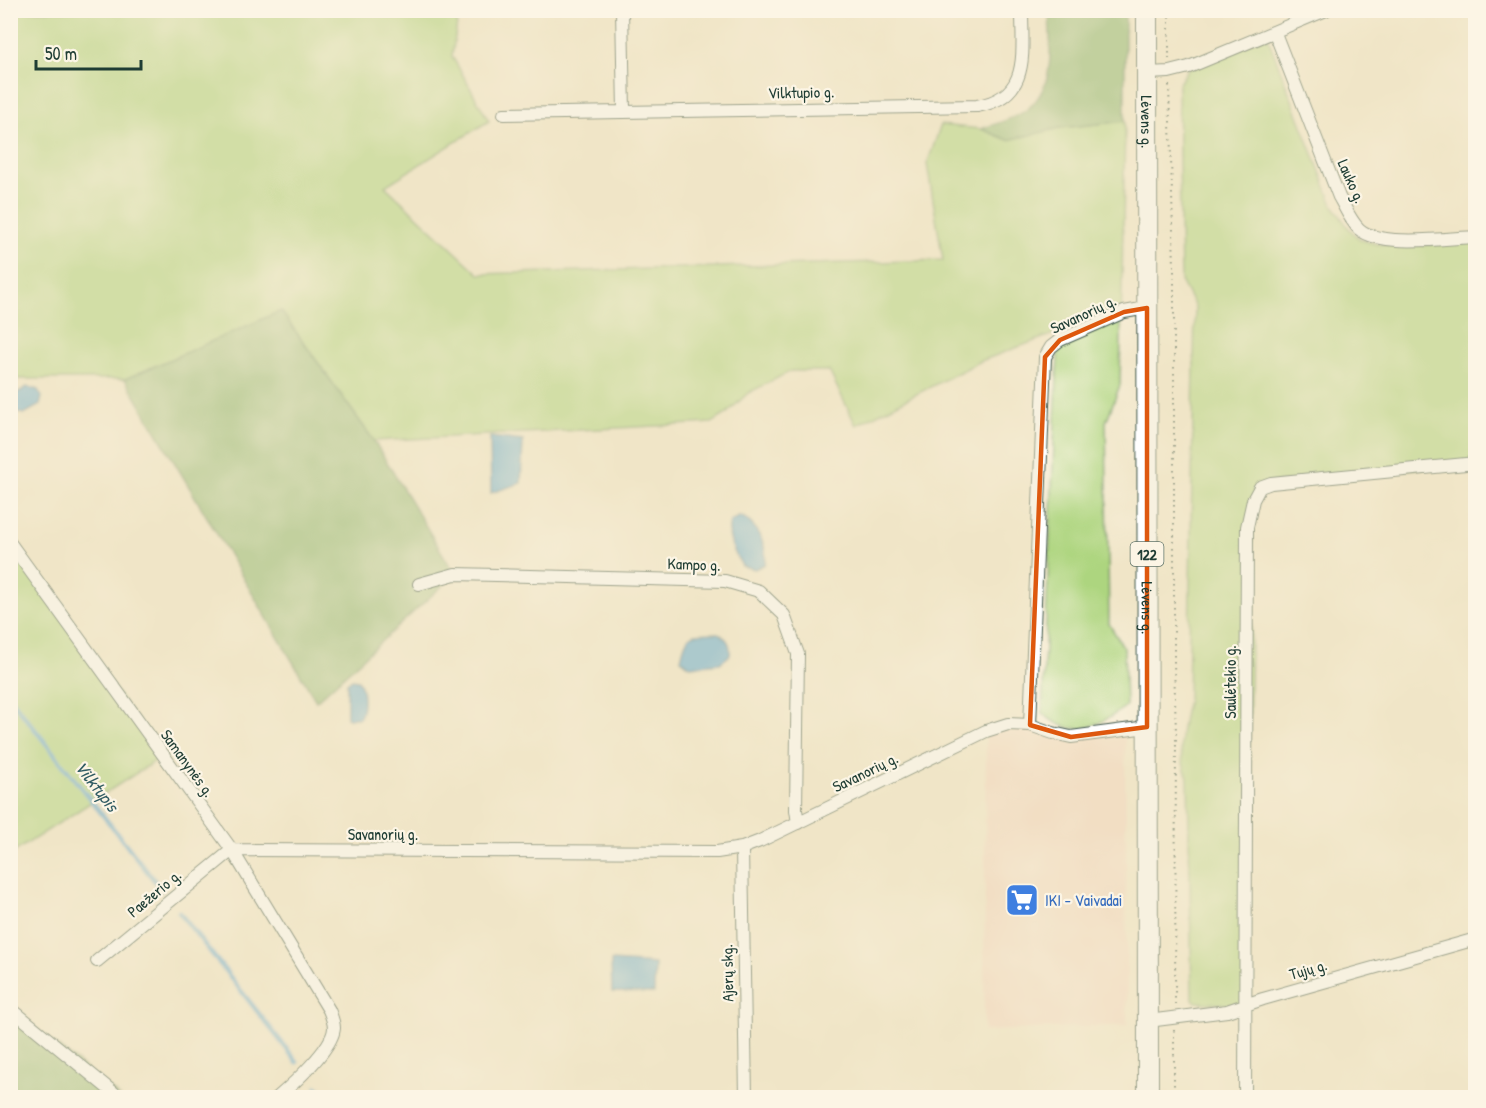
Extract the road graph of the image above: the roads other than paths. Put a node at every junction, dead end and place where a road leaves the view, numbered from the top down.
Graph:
1 (622, 10) edge
2 (1022, 10) edge
3 (1147, 10) edge
4 (1326, 10) edge
5 (1275, 33) junction
6 (1147, 73) junction
7 (624, 112) junction
8 (504, 114) dead end
9 (1476, 237) edge
10 (1147, 308) junction
11 (1476, 463) edge
12 (10, 543) edge
13 (419, 584) dead end
14 (1030, 725) junction
15 (1147, 727) junction
16 (798, 823) junction
17 (742, 848) junction
18 (232, 850) junction
19 (1476, 939) edge
20 (97, 962) dead end
21 (1245, 1005) junction
22 (10, 1008) edge
23 (1148, 1021) junction
24 (120, 1098) edge
25 (277, 1098) edge
26 (746, 1098) edge
27 (1148, 1098) edge
28 (1245, 1098) edge

1 - 7 street
2 - 7 street, Vilktupio g.
3 - 6 main road, Lėvens g. / 122
4 - 5 street
5 - 6 street
5 - 9 street, Lauko g.
6 - 10 main road, Lėvens g. / 122
7 - 8 street, Vilktupio g.
10 - 14 street, Savanorių g.
10 - 15 main road, Lėvens g. / 122
11 - 21 street, Saulėtekio g.
12 - 18 street, Samanynės g.
13 - 16 street, Kampo g.
14 - 15 street
14 - 16 street, Savanorių g.
15 - 23 main road, Lėvens g. / 122
16 - 17 street, Savanorių g.
17 - 18 street, Savanorių g.
17 - 26 street, Ajerų skg.
18 - 20 street, Paežerio g.
18 - 25 street, Samanynės g.
19 - 21 street, Tujų g.
21 - 23 street, Tujų g.
21 - 28 street, Saulėtekio g.
22 - 24 street
23 - 27 main road, Lėvens g. / 122

